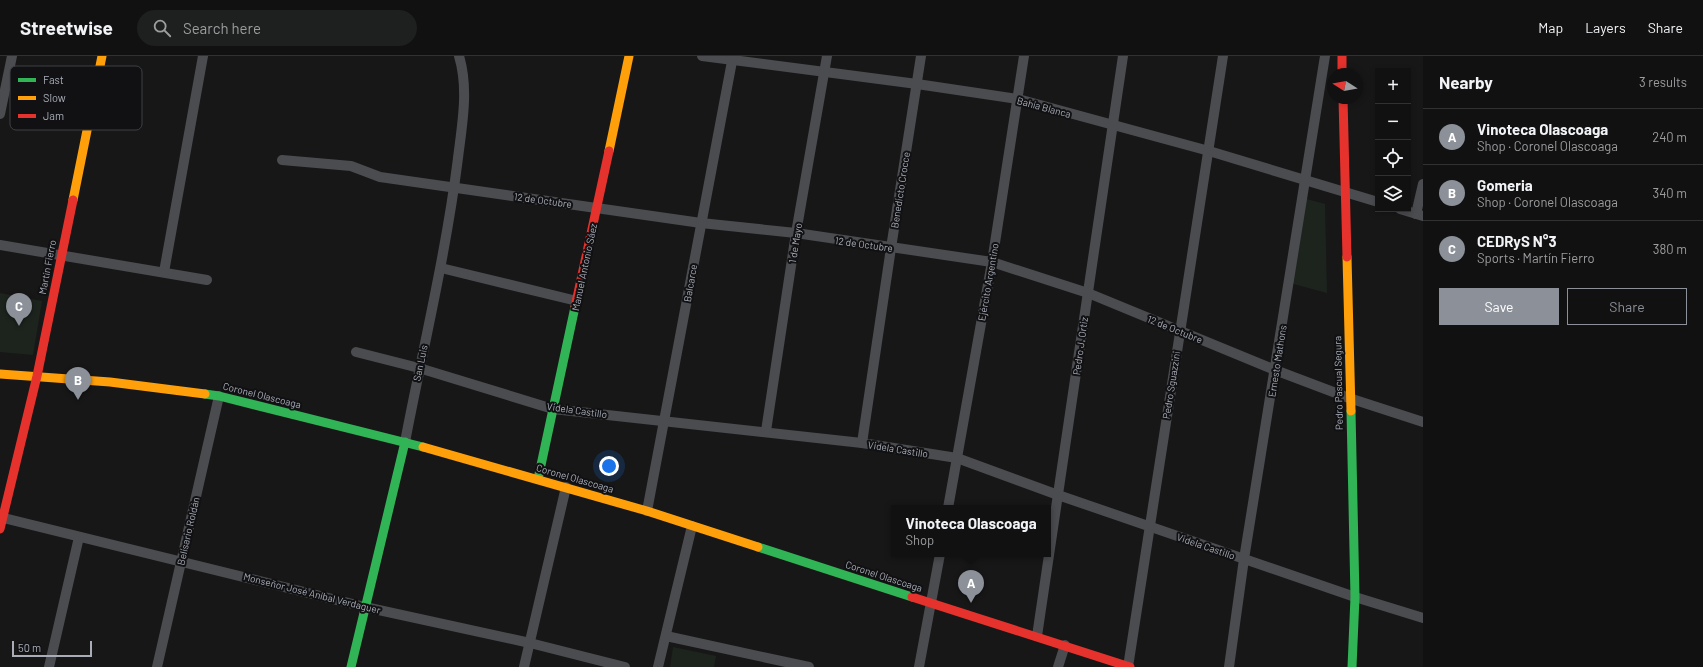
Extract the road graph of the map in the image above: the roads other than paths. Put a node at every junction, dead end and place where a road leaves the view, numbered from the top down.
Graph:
1 (12, 56) edge
2 (102, 56) edge
3 (203, 56) edge
4 (459, 56) edge
5 (629, 56) edge
6 (702, 56) edge
7 (827, 56) edge
8 (921, 56) edge
9 (1024, 56) edge
10 (1123, 56) edge
11 (1223, 56) edge
12 (1325, 56) edge
13 (1342, 56) edge
14 (733, 58) edge
15 (100, 66) edge
16 (1342, 68) edge
17 (824, 73) junction
18 (917, 84) junction
19 (1018, 99) junction
20 (1343, 104) edge
21 (0, 114) edge
22 (1113, 125) junction
23 (87, 130) edge
24 (1208, 151) junction
25 (282, 160) dead end
26 (1304, 180) junction
27 (1423, 184) edge
28 (454, 187) junction
29 (1344, 191) junction
30 (1375, 201) edge
31 (596, 207) junction
32 (1419, 215) edge
33 (701, 223) junction
34 (796, 234) junction
35 (0, 245) edge
36 (890, 248) junction
37 (61, 255) junction
38 (992, 262) junction
39 (441, 268) junction
40 (164, 272) junction
41 (207, 280) dead end
42 (1088, 293) junction
43 (577, 301) junction
44 (1180, 331) junction
45 (356, 352) dead end
46 (419, 368) junction
47 (1276, 370) junction
48 (0, 374) edge
49 (38, 376) junction
50 (219, 396) junction
51 (1349, 398) junction
52 (553, 409) junction
53 (665, 421) junction
54 (1423, 422) edge
55 (766, 431) junction
56 (405, 442) junction
57 (862, 443) junction
58 (957, 458) junction
59 (538, 479) junction
60 (566, 487) junction
61 (1058, 496) junction
62 (949, 505) edge
63 (647, 511) junction
64 (1, 518) edge
65 (692, 526) junction
66 (1150, 526) junction
67 (0, 529) edge
68 (79, 537) junction
69 (1051, 543) edge
70 (940, 557) edge
71 (1049, 557) edge
72 (1244, 559) junction
73 (181, 561) junction
74 (1355, 597) junction
75 (932, 603) junction
76 (365, 606) junction
77 (1423, 618) edge
78 (666, 636) junction
79 (1037, 636) junction
80 (530, 643) junction
81 (1065, 645) junction
82 (49, 667) edge
83 (157, 667) edge
84 (351, 667) edge
85 (524, 667) edge
86 (625, 667) edge
87 (658, 667) edge
88 (809, 667) edge
89 (919, 667) edge
90 (1058, 667) edge
91 (1129, 667) edge
92 (1229, 667) edge
93 (1352, 667) edge

1 - 21 street
2 - 15 street, Martín Fierro
3 - 40 street
4 - 28 street, San Luis
5 - 31 street, Manuel Antonio Sáez
6 - 14 street, Bahía Blanca
7 - 17 street, 1 de Mayo
8 - 18 street, Benedicto Crocce
9 - 19 street, Ejército Argentino
10 - 22 street, Pedro J. Ortiz
11 - 24 street, Pedro Sguazzini
12 - 26 street, Ernesto Mathons
13 - 16 street
14 - 17 street, Bahía Blanca
14 - 33 street, Balcarce
17 - 18 street, Bahía Blanca
17 - 34 street, 1 de Mayo
18 - 19 street, Bahía Blanca
18 - 36 street, Benedicto Crocce
19 - 22 street, Bahía Blanca
19 - 38 street, Ejército Argentino
20 - 29 street, Pedro Pascual Segura
22 - 24 street, Bahía Blanca
22 - 42 street, Pedro J. Ortiz
23 - 37 street, Martín Fierro
24 - 26 street, Bahía Blanca
24 - 44 street, Pedro Sguazzini
25 - 28 street, 12 de Octubre
26 - 29 street, Bahía Blanca
26 - 47 street, Ernesto Mathons
27 - 32 street
28 - 31 street, 12 de Octubre
28 - 39 street, San Luis
29 - 30 street, Bahía Blanca
29 - 51 street, Pedro Pascual Segura
31 - 33 street, 12 de Octubre
31 - 43 street, Manuel Antonio Sáez
33 - 34 street, 12 de Octubre
33 - 53 street, Balcarce
34 - 36 street, 12 de Octubre
34 - 55 street, 1 de Mayo
35 - 37 street
36 - 38 street, 12 de Octubre
36 - 57 street, Benedicto Crocce
37 - 40 street
37 - 49 street, Martín Fierro
38 - 42 street, 12 de Octubre
38 - 58 street, Ejército Argentino
39 - 43 street
39 - 46 street, San Luis
40 - 41 street
42 - 44 street, 12 de Octubre
42 - 61 street, Pedro J. Ortiz
43 - 52 street, Manuel Antonio Sáez
44 - 47 street, 12 de Octubre
44 - 66 street, Pedro Sguazzini
45 - 46 street, Videla Castillo
46 - 52 street, Videla Castillo
46 - 56 street, San Luis
47 - 51 street, 12 de Octubre
47 - 72 street, Ernesto Mathons
48 - 49 street, Coronel Olascoaga
49 - 50 street, Coronel Olascoaga
49 - 64 street, Martín Fierro
50 - 56 street, Coronel Olascoaga
50 - 73 street, Belisario Roldán
51 - 54 street, 12 de Octubre
51 - 74 street, Pedro Pascual Segura
52 - 53 street, Videla Castillo
52 - 59 street, Manuel Antonio Sáez
53 - 55 street, Videla Castillo
53 - 63 street, Balcarce
55 - 57 street, Videla Castillo
56 - 59 street, Coronel Olascoaga
56 - 76 street, San Luis
57 - 58 street, Videla Castillo
58 - 61 street, Videla Castillo
58 - 62 street, Ejército Argentino
59 - 60 street, Coronel Olascoaga
60 - 63 street, Coronel Olascoaga
60 - 80 street
61 - 66 street, Videla Castillo
61 - 69 street, Pedro J. Ortiz
63 - 65 street, Coronel Olascoaga
64 - 67 street, Martín Fierro
64 - 68 street, Monseñor José Aníbal Verdaguer
65 - 75 street, Coronel Olascoaga
65 - 78 street
66 - 72 street, Videla Castillo
66 - 91 street, Pedro Sguazzini
68 - 73 street, Monseñor José Aníbal Verdaguer
68 - 82 street
70 - 75 street
71 - 79 street, Pedro J. Ortiz
72 - 74 street, Videla Castillo
72 - 92 street, Ernesto Mathons
73 - 76 street, Monseñor José Aníbal Verdaguer
73 - 83 street, Belisario Roldán
74 - 77 street, Videla Castillo
74 - 93 street, Pedro Pascual Segura
75 - 79 street, Coronel Olascoaga
75 - 89 street
76 - 80 street, Monseñor José Aníbal Verdaguer
76 - 84 street, San Luis
78 - 87 street
78 - 88 street
79 - 81 street, Coronel Olascoaga
80 - 85 street
80 - 86 street, Monseñor José Aníbal Verdaguer
81 - 90 street
81 - 91 street, Coronel Olascoaga

